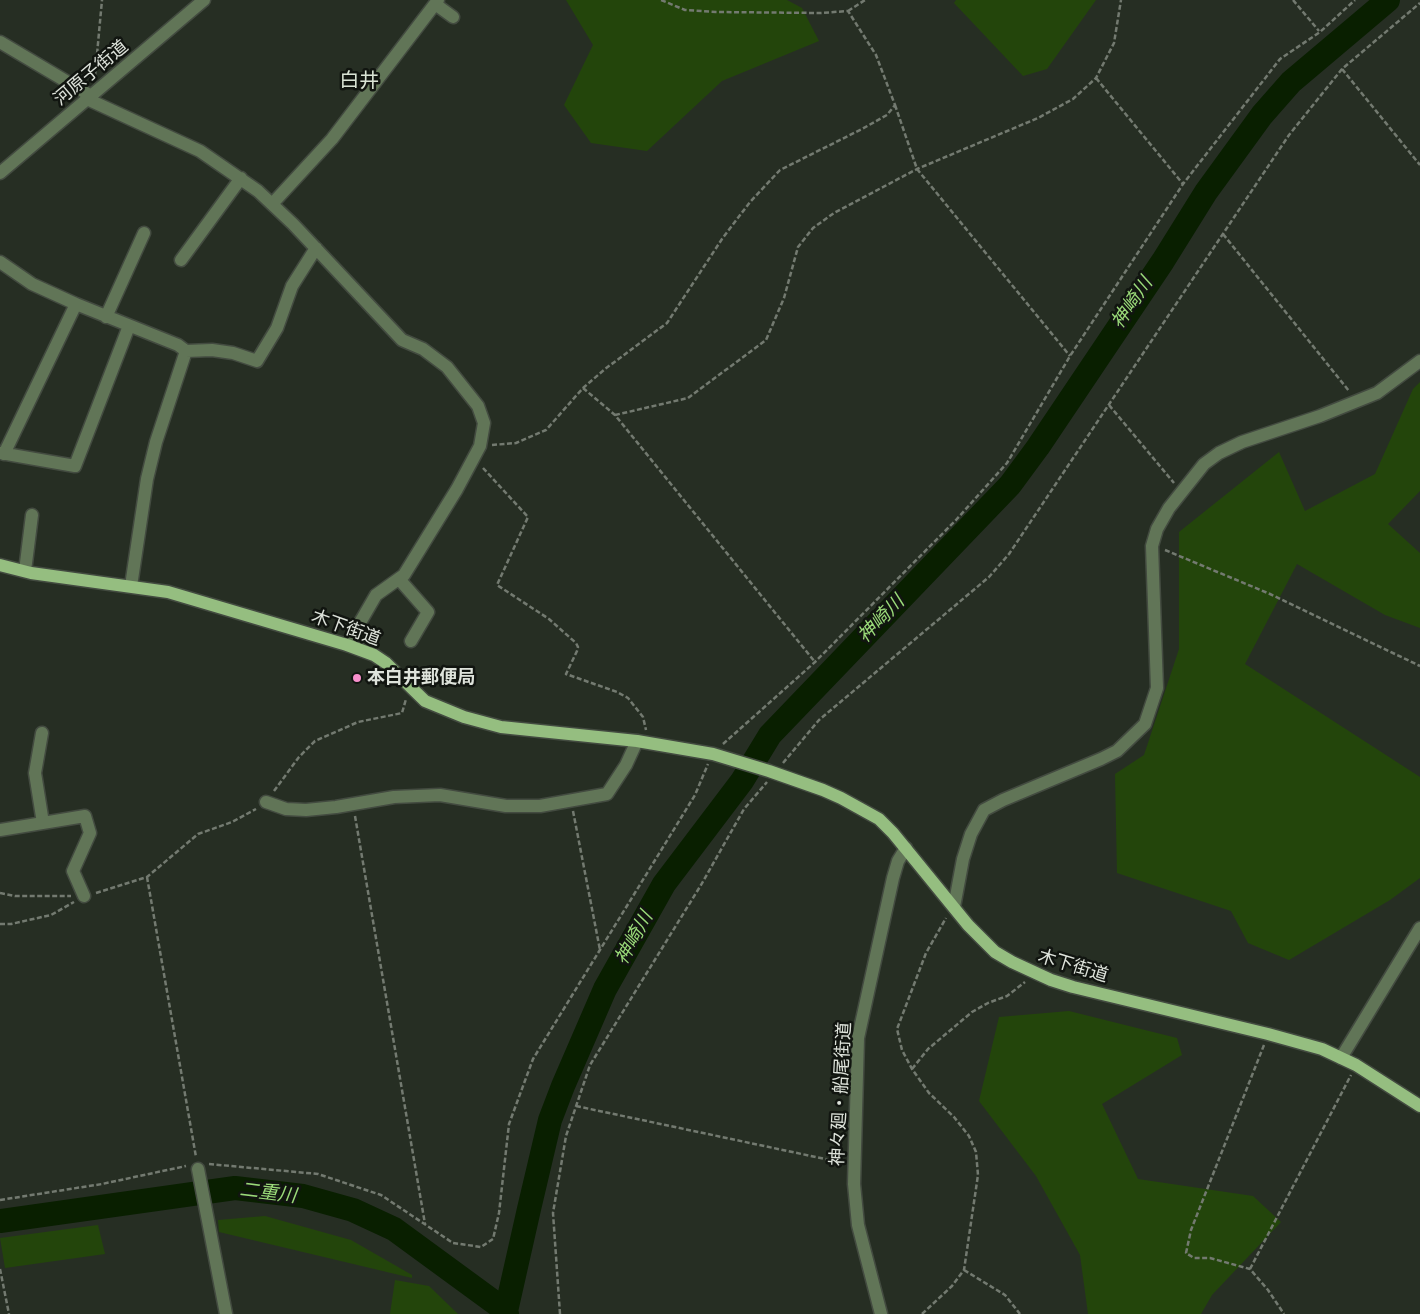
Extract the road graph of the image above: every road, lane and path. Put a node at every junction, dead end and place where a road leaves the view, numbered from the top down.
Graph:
1 (102, 0) edge
2 (204, 0) edge
3 (660, 0) edge
4 (865, 0) edge
5 (1121, 0) edge
6 (1293, 0) edge
7 (1355, 0) edge
8 (1420, 3) edge
9 (435, 5) edge
10 (848, 11) junction
11 (450, 20) dead end
12 (1320, 32) junction
13 (0, 42) edge
14 (1342, 69) junction
15 (1096, 78) junction
16 (90, 97) junction
17 (895, 105) junction
18 (1420, 165) edge
19 (917, 169) junction
20 (0, 173) edge
21 (241, 178) junction
22 (1183, 184) junction
23 (273, 204) junction
24 (144, 233) dead end
25 (1223, 234) junction
26 (316, 248) junction
27 (182, 260) dead end
28 (0, 262) edge
29 (76, 304) junction
30 (106, 316) junction
31 (129, 326) junction
32 (186, 351) junction
33 (1070, 356) junction
34 (1420, 361) edge
35 (584, 388) junction
36 (1357, 402) junction
37 (1109, 405) junction
38 (615, 415) junction
39 (480, 446) junction
40 (2, 454) edge
41 (474, 457) junction
42 (1181, 492) junction
43 (32, 515) dead end
44 (1152, 546) junction
45 (0, 565) edge
46 (26, 571) junction
47 (399, 580) junction
48 (131, 586) junction
49 (411, 641) dead end
50 (348, 645) junction
51 (815, 662) junction
52 (1420, 666) edge
53 (410, 686) junction
54 (42, 734) dead end
55 (643, 742) junction
56 (718, 756) junction
57 (772, 772) junction
58 (571, 800) junction
59 (266, 802) junction
60 (353, 805) junction
61 (44, 823) junction
62 (0, 830) edge
63 (906, 848) junction
64 (147, 877) junction
65 (0, 893) edge
66 (84, 896) junction
67 (954, 907) junction
68 (0, 924) edge
69 (1420, 928) edge
70 (600, 951) junction
71 (1032, 973) junction
72 (1268, 1034) junction
73 (1341, 1058) junction
74 (1356, 1065) junction
75 (912, 1069) junction
76 (576, 1106) junction
77 (1420, 1106) edge
78 (854, 1165) junction
79 (198, 1166) junction
80 (0, 1200) edge
81 (425, 1224) junction
82 (0, 1269) edge
83 (1250, 1269) junction
84 (964, 1270) junction
85 (9, 1314) edge
86 (226, 1314) edge
87 (560, 1314) edge
88 (882, 1314) edge
89 (922, 1314) edge
90 (1020, 1314) edge
91 (1284, 1314) edge

1 - 16 path
2 - 16 street, 河原子街道
3 - 10 path
4 - 10 path
5 - 15 path
6 - 12 path
7 - 12 path
8 - 14 path
9 - 11 street
9 - 23 street
10 - 17 path
12 - 22 path
13 - 16 street
14 - 18 path
14 - 25 path
15 - 19 path
15 - 22 path
16 - 20 street, 河原子街道
16 - 21 street
17 - 19 path
17 - 35 path
19 - 33 path
19 - 38 path
21 - 23 street
21 - 27 street
22 - 33 path
23 - 26 street
24 - 30 street
25 - 36 path
25 - 37 path
26 - 32 street
26 - 39 street
28 - 29 street
29 - 30 street
29 - 40 street
30 - 31 street
31 - 32 street
31 - 40 street
32 - 48 street
33 - 51 path
34 - 36 street
35 - 38 path
35 - 39 path
36 - 42 street
37 - 42 path
37 - 57 path
38 - 51 path
39 - 41 street
41 - 47 street
41 - 55 path
42 - 44 street
43 - 46 street
44 - 52 path
44 - 67 street
45 - 46 main road, 木下街道
46 - 48 main road, 木下街道
47 - 49 street
47 - 50 street
48 - 50 main road, 木下街道
50 - 53 main road, 木下街道
51 - 56 path
53 - 55 main road, 木下街道
53 - 59 path
54 - 61 street
55 - 56 main road, 木下街道
55 - 58 street
56 - 57 main road, 木下街道
56 - 70 path
57 - 63 main road, 木下街道
57 - 76 path
58 - 60 street
58 - 70 path
59 - 60 street
59 - 64 path
60 - 81 path
61 - 62 street
61 - 66 street
63 - 67 main road, 木下街道
63 - 78 street, 神々廻・船尾街道
64 - 66 path
64 - 79 path
65 - 66 path
66 - 68 path
67 - 71 main road, 木下街道
67 - 75 path
69 - 73 street
70 - 81 path
71 - 72 main road, 木下街道
71 - 75 path
72 - 73 main road, 木下街道
72 - 83 path
73 - 74 main road, 木下街道
74 - 77 main road, 木下街道
74 - 83 path
75 - 84 path
76 - 78 path
76 - 87 path
78 - 88 street, 神々廻・船尾街道
79 - 80 path
79 - 81 path
79 - 86 street
82 - 85 path
83 - 91 path
84 - 89 path
84 - 90 path

